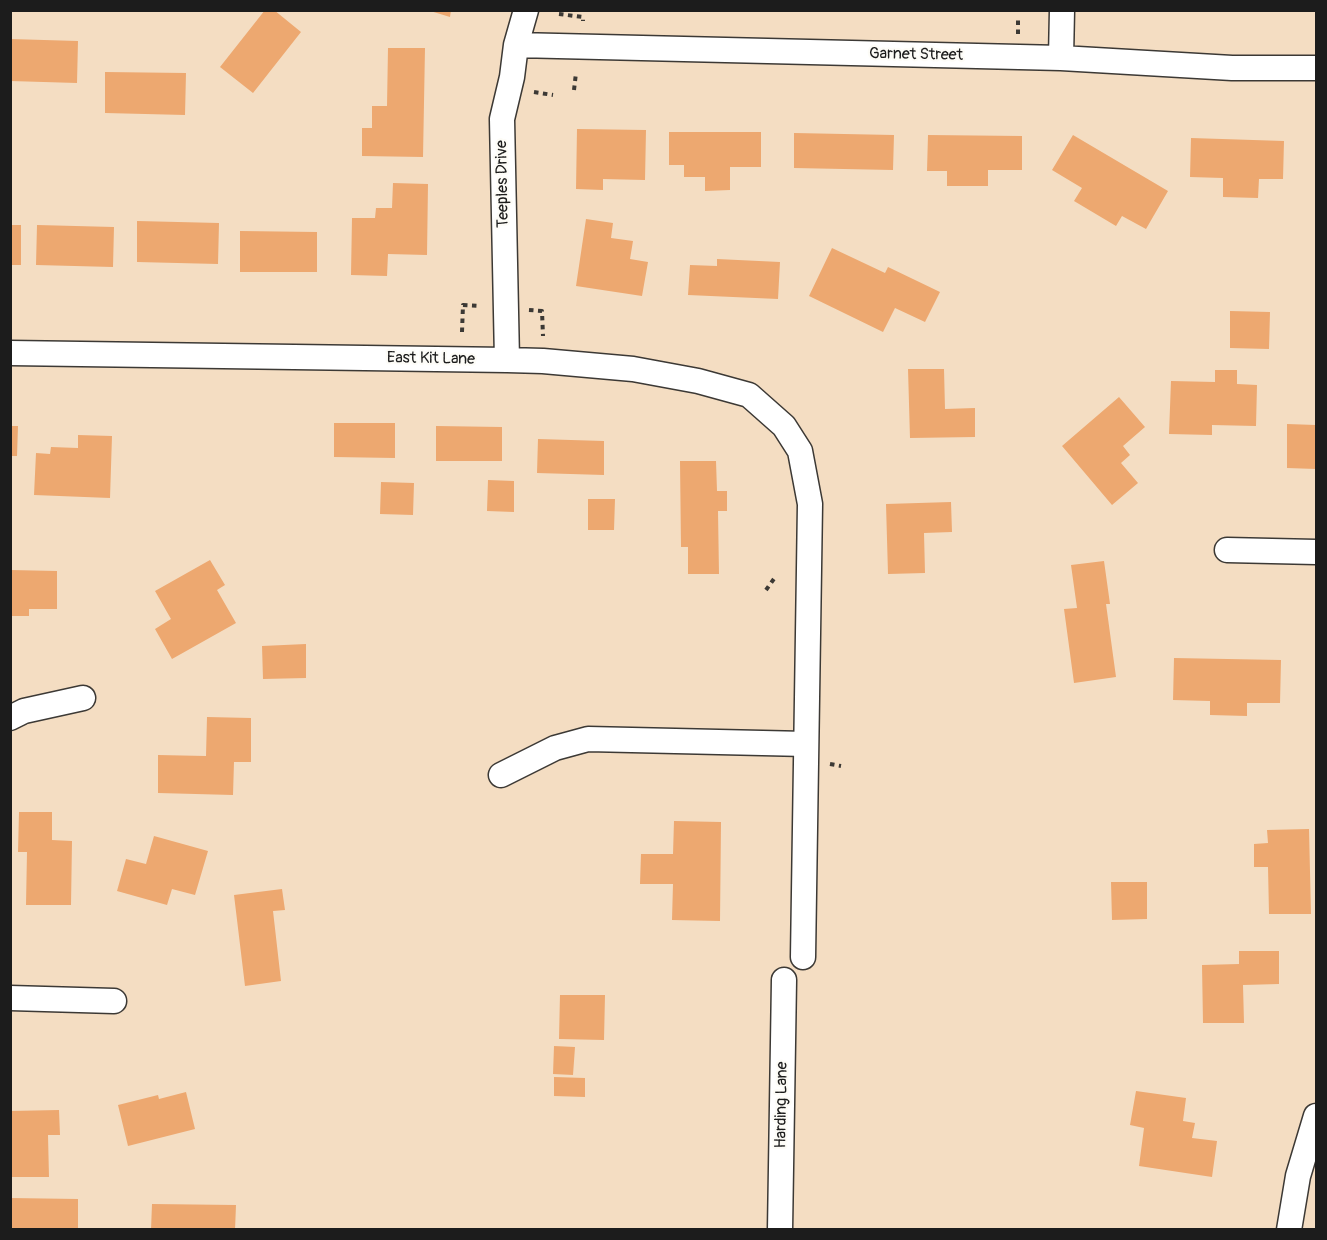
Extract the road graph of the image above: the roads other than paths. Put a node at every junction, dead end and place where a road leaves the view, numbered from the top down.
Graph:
1 (526, 10) edge
2 (1062, 10) edge
3 (516, 45) junction
4 (1061, 58) junction
5 (1317, 69) edge
6 (10, 353) edge
7 (507, 360) junction
8 (1227, 550) dead end
9 (1317, 552) edge
10 (84, 698) dead end
11 (10, 718) edge
12 (806, 744) junction
13 (501, 775) dead end
14 (803, 957) dead end
15 (784, 980) dead end
16 (10, 998) edge
17 (114, 1001) dead end
18 (1317, 1116) edge
19 (780, 1230) edge
20 (1289, 1230) edge

1 - 3 street, Teeples Drive
2 - 4 street
3 - 4 street, Garnet Street
3 - 7 street, Teeples Drive
4 - 5 street, Garnet Street
6 - 7 street, East Kit Lane
7 - 12 street, East Kit Lane
8 - 9 street
10 - 11 street
12 - 13 street
12 - 14 street, East Kit Lane
15 - 19 street, Harding Lane
16 - 17 street
18 - 20 street

